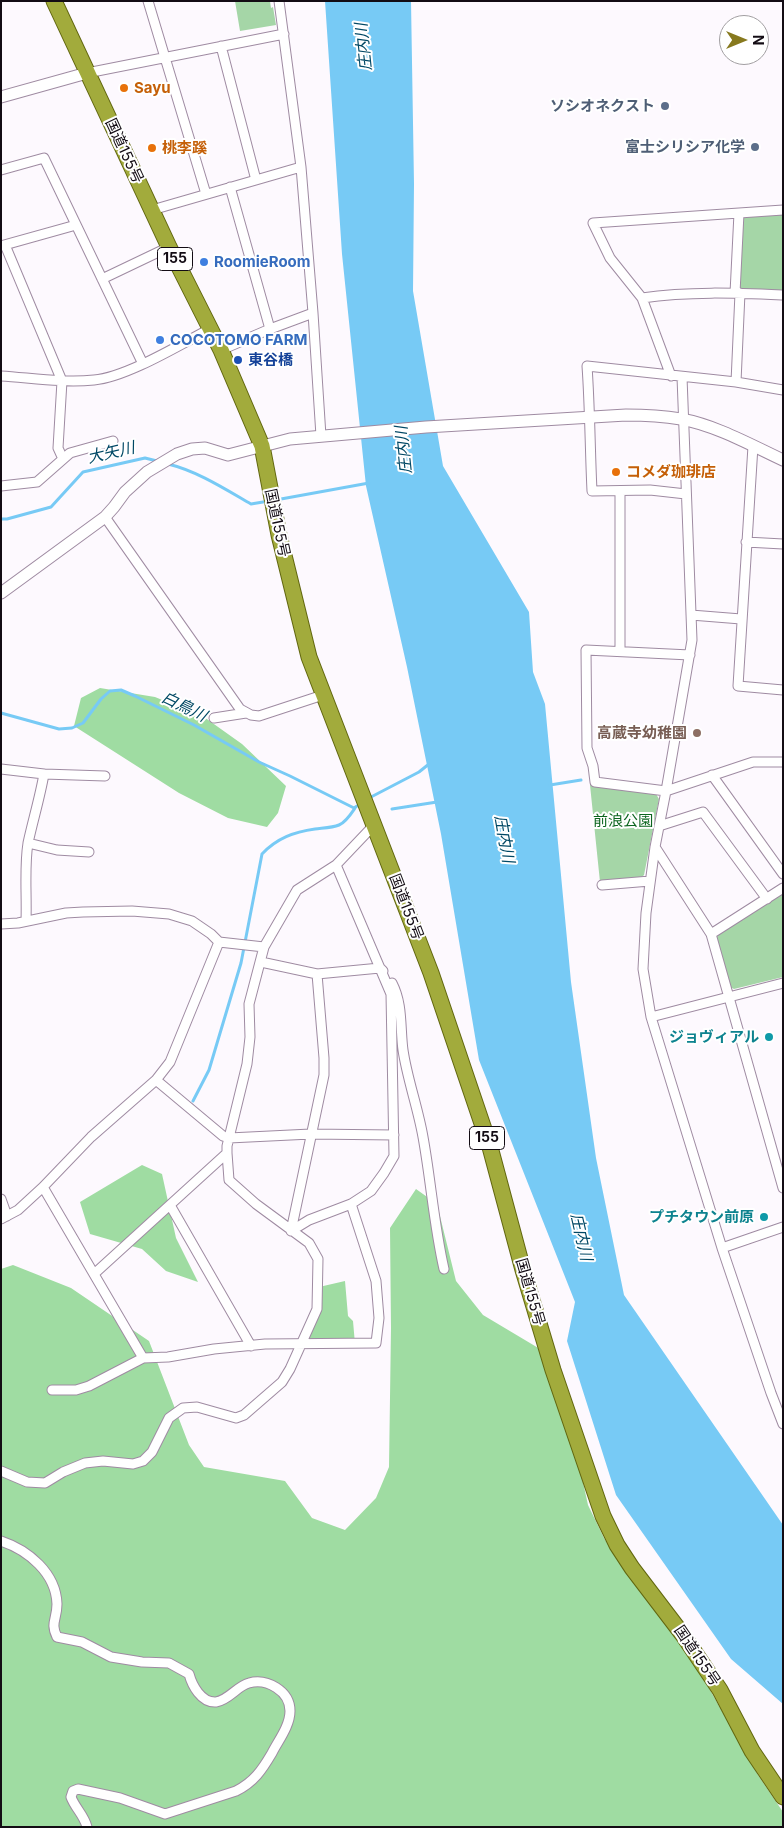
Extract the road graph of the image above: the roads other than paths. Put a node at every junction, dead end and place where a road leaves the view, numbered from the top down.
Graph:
1 (54, 1) edge
2 (148, 1) edge
3 (279, 1) edge
4 (284, 34) junction
5 (221, 46) junction
6 (164, 57) junction
7 (87, 73) junction
8 (1, 97) edge
9 (301, 167) junction
10 (1, 170) edge
11 (256, 180) junction
12 (230, 187) junction
13 (206, 194) junction
14 (152, 210) junction
15 (783, 210) edge
16 (739, 213) junction
17 (76, 225) junction
18 (3, 246) edge
19 (169, 247) junction
20 (102, 279) junction
21 (738, 293) junction
22 (783, 295) edge
23 (642, 298) junction
24 (313, 313) junction
25 (270, 329) junction
26 (210, 330) junction
27 (221, 350) junction
28 (143, 364) junction
29 (1, 376) edge
30 (671, 376) junction
31 (682, 377) junction
32 (62, 381) junction
33 (736, 382) junction
34 (783, 390) edge
35 (590, 418) junction
36 (683, 419) junction
37 (321, 436) junction
38 (113, 441) dead end
39 (262, 446) junction
40 (753, 446) junction
41 (63, 459) junction
42 (783, 460) edge
43 (1, 486) edge
44 (620, 491) junction
45 (686, 494) junction
46 (105, 517) junction
47 (746, 542) junction
48 (783, 544) edge
49 (1, 593) edge
50 (691, 615) junction
51 (741, 619) junction
52 (620, 651) junction
53 (690, 655) junction
54 (783, 690) edge
55 (323, 696) junction
56 (246, 713) junction
57 (214, 718) dead end
58 (783, 762) edge
59 (1, 769) edge
60 (44, 774) junction
61 (712, 775) junction
62 (105, 776) dead end
63 (666, 791) junction
64 (374, 825) junction
65 (659, 826) junction
66 (28, 843) junction
67 (655, 847) junction
68 (89, 852) dead end
69 (336, 865) junction
70 (783, 874) edge
71 (650, 881) junction
72 (602, 885) dead end
73 (783, 888) edge
74 (767, 899) junction
75 (26, 921) junction
76 (1, 924) edge
77 (711, 934) junction
78 (219, 942) junction
79 (264, 947) junction
80 (261, 962) junction
81 (380, 968) junction
82 (318, 974) junction
83 (783, 983) edge
84 (728, 997) junction
85 (651, 1017) junction
86 (156, 1080) junction
87 (311, 1134) junction
88 (394, 1135) junction
89 (229, 1138) junction
90 (227, 1154) junction
91 (43, 1187) junction
92 (783, 1188) edge
93 (1, 1199) edge
94 (351, 1204) junction
95 (170, 1205) junction
96 (4, 1218) edge
97 (783, 1227) edge
98 (291, 1231) junction
99 (722, 1248) junction
100 (444, 1270) dead end
101 (94, 1274) junction
102 (303, 1343) junction
103 (251, 1346) junction
104 (144, 1358) junction
105 (52, 1390) dead end
106 (783, 1424) edge
107 (1, 1471) edge
108 (1, 1541) edge
109 (783, 1797) edge
110 (87, 1827) edge

1 - 7 highway, 国道155号 / 155
2 - 6 street
3 - 4 street
4 - 5 street
4 - 9 street
5 - 6 street
5 - 11 street
6 - 7 street
6 - 13 street
7 - 8 street
7 - 14 highway, 国道155号 / 155
9 - 11 street
9 - 24 street
10 - 17 street
11 - 12 street
12 - 13 street
12 - 25 street
13 - 14 street
14 - 19 highway, 国道155号 / 155
15 - 16 street
16 - 21 street
16 - 23 street
17 - 18 street
17 - 20 street
18 - 32 street
19 - 20 street
19 - 26 highway, 国道155号 / 155
20 - 28 street
21 - 22 street
21 - 23 street
21 - 33 street
23 - 30 street
24 - 25 street
24 - 37 street
25 - 27 street
26 - 27 highway, 国道155号 / 155
26 - 28 street
27 - 39 highway, 国道155号 / 155
28 - 32 street
29 - 32 street
30 - 31 street
30 - 35 street
31 - 33 street
31 - 36 street
32 - 41 street
33 - 34 street
35 - 36 street
35 - 37 street
35 - 44 street
36 - 40 street
36 - 45 street
37 - 39 street
38 - 41 street
39 - 46 street
39 - 55 highway, 国道155号 / 155
40 - 42 street
40 - 47 street
41 - 43 street
44 - 45 street
44 - 52 street
45 - 50 street
46 - 49 street
46 - 56 street
47 - 48 street
47 - 51 street
50 - 51 street
50 - 53 street
51 - 54 street
52 - 53 street
52 - 63 street
53 - 63 street
55 - 56 street
55 - 64 highway, 国道155号 / 155
56 - 57 street
58 - 61 street
59 - 60 street
60 - 62 street
60 - 66 street
61 - 63 street
61 - 70 street
63 - 65 street
64 - 69 street
64 - 109 highway, 国道155号 / 155
65 - 67 street
65 - 74 street
66 - 68 street
66 - 75 street
67 - 71 street
67 - 77 street
69 - 79 street
69 - 81 street
71 - 72 street
71 - 85 street
73 - 74 street
74 - 77 street
75 - 76 street
75 - 78 street
77 - 84 street
78 - 79 street
78 - 86 street
79 - 80 street
80 - 82 street
80 - 89 street
81 - 82 street
81 - 88 street
81 - 100 street
82 - 87 street
83 - 84 street
84 - 85 street
84 - 92 street
85 - 99 street
86 - 89 street
86 - 91 street
87 - 88 street
87 - 89 street
87 - 98 street
88 - 94 street
89 - 90 street
90 - 95 street
90 - 98 street
91 - 96 street
91 - 101 street
93 - 96 street
94 - 98 street
94 - 102 street
95 - 101 street
95 - 103 street
97 - 99 street
98 - 102 street
99 - 106 street
101 - 104 street
102 - 103 street
102 - 107 street
103 - 104 street
104 - 105 street
108 - 110 street

